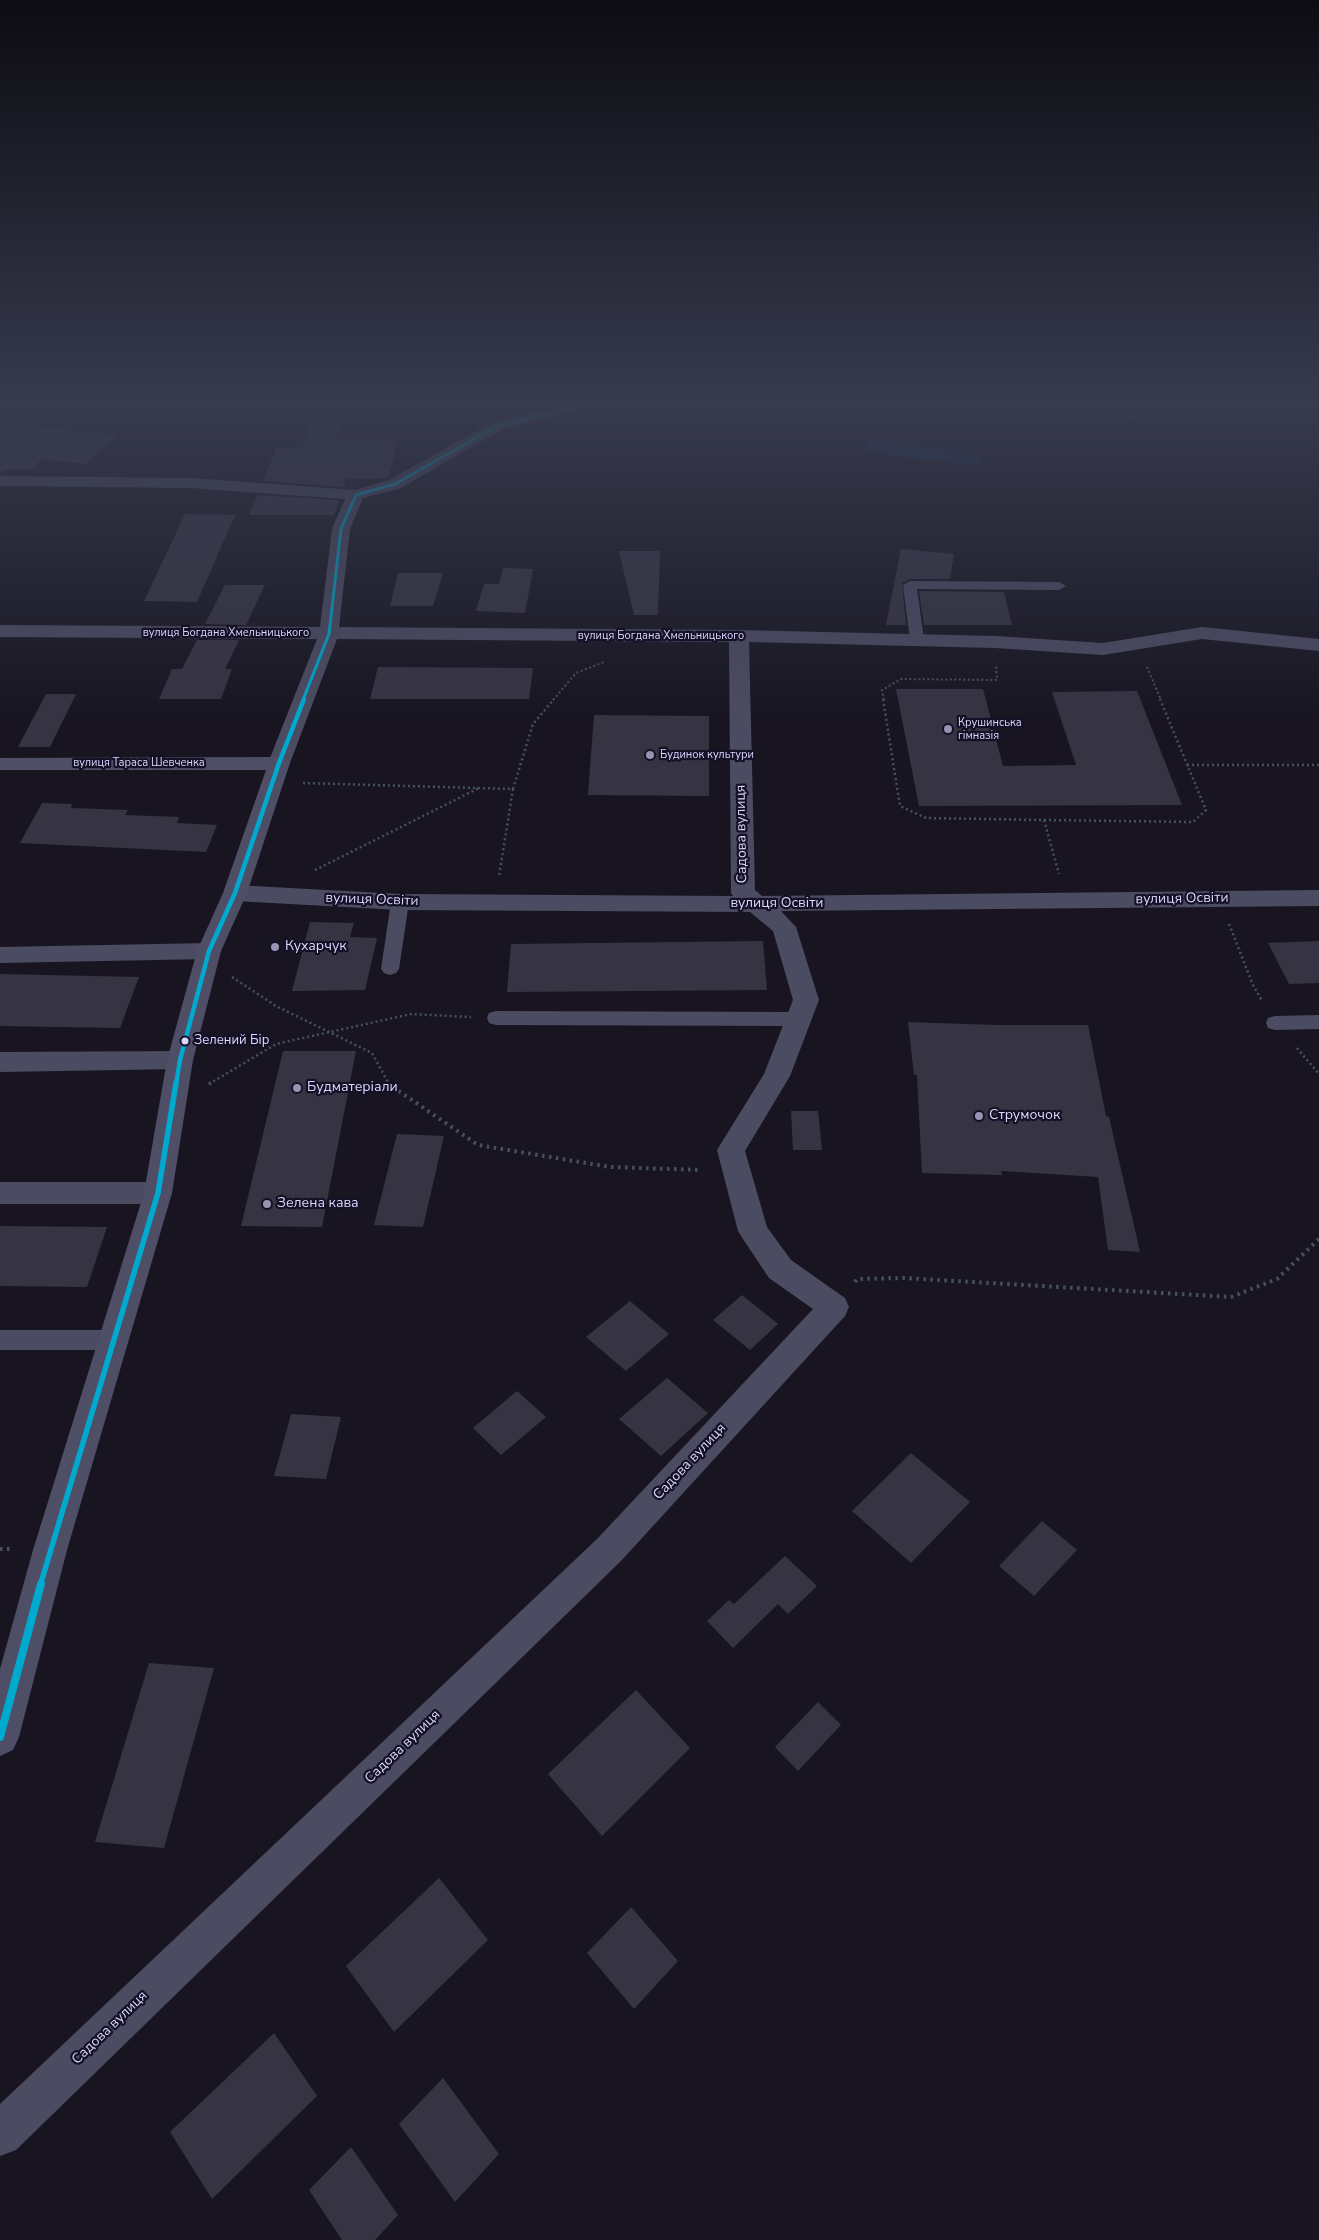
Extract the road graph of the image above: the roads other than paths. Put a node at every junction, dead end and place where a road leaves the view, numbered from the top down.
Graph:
1 (349, 510) edge
2 (1059, 586) dead end
3 (0, 631) edge
4 (329, 634) junction
5 (739, 636) junction
6 (917, 640) junction
7 (1319, 645) edge
8 (0, 764) edge
9 (276, 773) junction
10 (235, 893) junction
11 (1319, 898) edge
12 (400, 902) junction
13 (756, 904) junction
14 (0, 955) edge
15 (208, 956) junction
16 (390, 969) dead end
17 (496, 1018) road end
18 (799, 1020) junction
19 (1319, 1022) edge
20 (1275, 1023) road end
21 (180, 1060) junction
22 (0, 1062) edge
23 (0, 1193) edge
24 (158, 1193) junction
25 (0, 1340) edge
26 (114, 1340) junction
27 (0, 1737) edge
28 (0, 2134) edge

1 - 4 street
2 - 6 lane
3 - 4 street, вулиця Богдана Хмельницького
4 - 5 street, вулиця Богдана Хмельницького
4 - 9 street
5 - 6 street, вулиця Богдана Хмельницького
5 - 13 street, Садова вулиця
6 - 7 street, вулиця Богдана Хмельницького
8 - 9 street, вулиця Тараса Шевченка
9 - 10 street
10 - 12 street, вулиця Освіти
10 - 15 street
11 - 13 street, вулиця Освіти
12 - 13 street, вулиця Освіти
12 - 16 lane
13 - 18 street, Садова вулиця
14 - 15 street
15 - 21 street
17 - 18 lane
18 - 28 street, Садова вулиця
19 - 20 lane
21 - 22 street
21 - 24 street
23 - 24 street
24 - 26 street
25 - 26 lane
26 - 27 street

